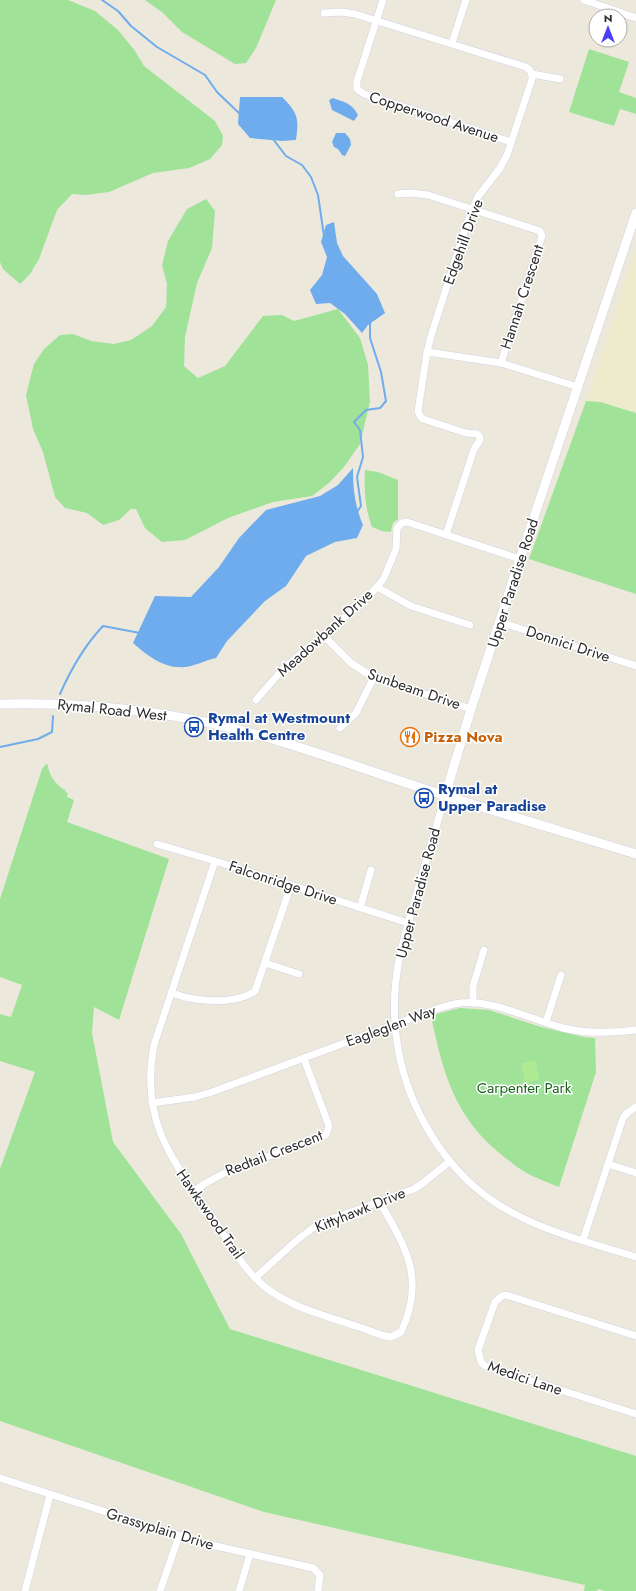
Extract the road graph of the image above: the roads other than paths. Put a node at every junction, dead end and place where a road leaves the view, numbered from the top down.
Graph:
1 (383, 0) edge
2 (466, 0) edge
3 (584, 0) edge
4 (324, 13) dead end
5 (636, 18) edge
6 (376, 21) junction
7 (452, 43) junction
8 (532, 74) junction
9 (560, 79) dead end
10 (511, 142) junction
11 (398, 194) dead end
12 (472, 209) junction
13 (636, 213) edge
14 (427, 352) junction
15 (501, 363) junction
16 (578, 388) junction
17 (446, 535) junction
18 (520, 559) junction
19 (377, 587) junction
20 (500, 622) junction
21 (470, 625) dead end
22 (323, 635) junction
23 (636, 666) edge
24 (374, 677) junction
25 (256, 700) dead end
26 (0, 704) edge
27 (471, 709) junction
28 (340, 728) dead end
29 (445, 796) junction
30 (157, 844) dead end
31 (636, 854) edge
32 (215, 861) junction
33 (371, 870) dead end
34 (291, 885) junction
35 (360, 908) junction
36 (408, 923) junction
37 (484, 950) dead end
38 (265, 963) junction
39 (299, 974) dead end
40 (561, 975) dead end
41 (172, 993) junction
42 (473, 1003) junction
43 (546, 1022) junction
44 (395, 1025) junction
45 (636, 1030) edge
46 (304, 1058) junction
47 (152, 1103) junction
48 (636, 1107) edge
49 (449, 1162) junction
50 (608, 1164) junction
51 (636, 1173) edge
52 (194, 1191) junction
53 (379, 1201) junction
54 (583, 1240) junction
55 (636, 1257) edge
56 (256, 1278) junction
57 (636, 1336) edge
58 (636, 1414) edge
59 (0, 1478) edge
60 (50, 1495) junction
61 (179, 1536) junction
62 (250, 1554) junction
63 (25, 1591) edge
64 (160, 1591) edge
65 (239, 1591) edge
66 (318, 1591) edge

1 - 6 street
2 - 7 street
3 - 5 street
4 - 6 street
6 - 7 street
6 - 10 street, Copperwood Avenue
7 - 8 street
8 - 9 street
8 - 10 street, Edgehill Drive
10 - 12 street, Edgehill Drive
11 - 12 street
12 - 14 street, Edgehill Drive
12 - 15 street, Hannah Crescent
13 - 16 main road, Upper Paradise Road
14 - 15 street
14 - 17 street, Edgehill Drive
15 - 16 street
16 - 18 main road, Upper Paradise Road
17 - 18 street, Meadowbank Drive
17 - 19 street, Meadowbank Drive
18 - 20 main road, Upper Paradise Road
19 - 21 street
19 - 22 street, Meadowbank Drive
20 - 23 street, Donnici Drive
20 - 27 main road, Upper Paradise Road
22 - 24 street, Sunbeam Drive
22 - 25 street, Meadowbank Drive
24 - 27 street, Sunbeam Drive
24 - 28 street
26 - 29 main road, Rymal Road West
27 - 29 main road, Upper Paradise Road
29 - 31 main road, Rymal Road West
29 - 36 street, Upper Paradise Road
30 - 32 street, Falconridge Drive
32 - 34 street, Falconridge Drive
32 - 41 street, Hawkswood Trail
33 - 35 street
34 - 35 street, Falconridge Drive
34 - 38 street
35 - 36 street, Falconridge Drive
36 - 44 street, Upper Paradise Road
37 - 42 street
38 - 39 street
38 - 41 street
40 - 43 street
41 - 47 street, Hawkswood Trail
42 - 43 street, Eagleglen Way
42 - 44 street, Eagleglen Way
43 - 45 street, Eagleglen Way
44 - 46 street, Eagleglen Way
44 - 49 street, Upper Paradise Road
46 - 47 street, Eagleglen Way
46 - 52 street, Redtail Crescent
47 - 52 street, Hawkswood Trail
48 - 50 street
49 - 53 street, Kittyhawk Drive
49 - 54 street, Upper Paradise Road
50 - 51 street
50 - 54 street
52 - 56 street, Hawkswood Trail
53 - 56 street, Kittyhawk Drive
53 - 56 street, Hawkswood Trail
54 - 55 street, Upper Paradise Road
57 - 58 street, Medici Lane
59 - 60 street, Grassyplain Drive
60 - 61 street, Grassyplain Drive
60 - 63 street
61 - 62 street, Grassyplain Drive
61 - 64 street
62 - 65 street
62 - 66 street, Grassyplain Drive

